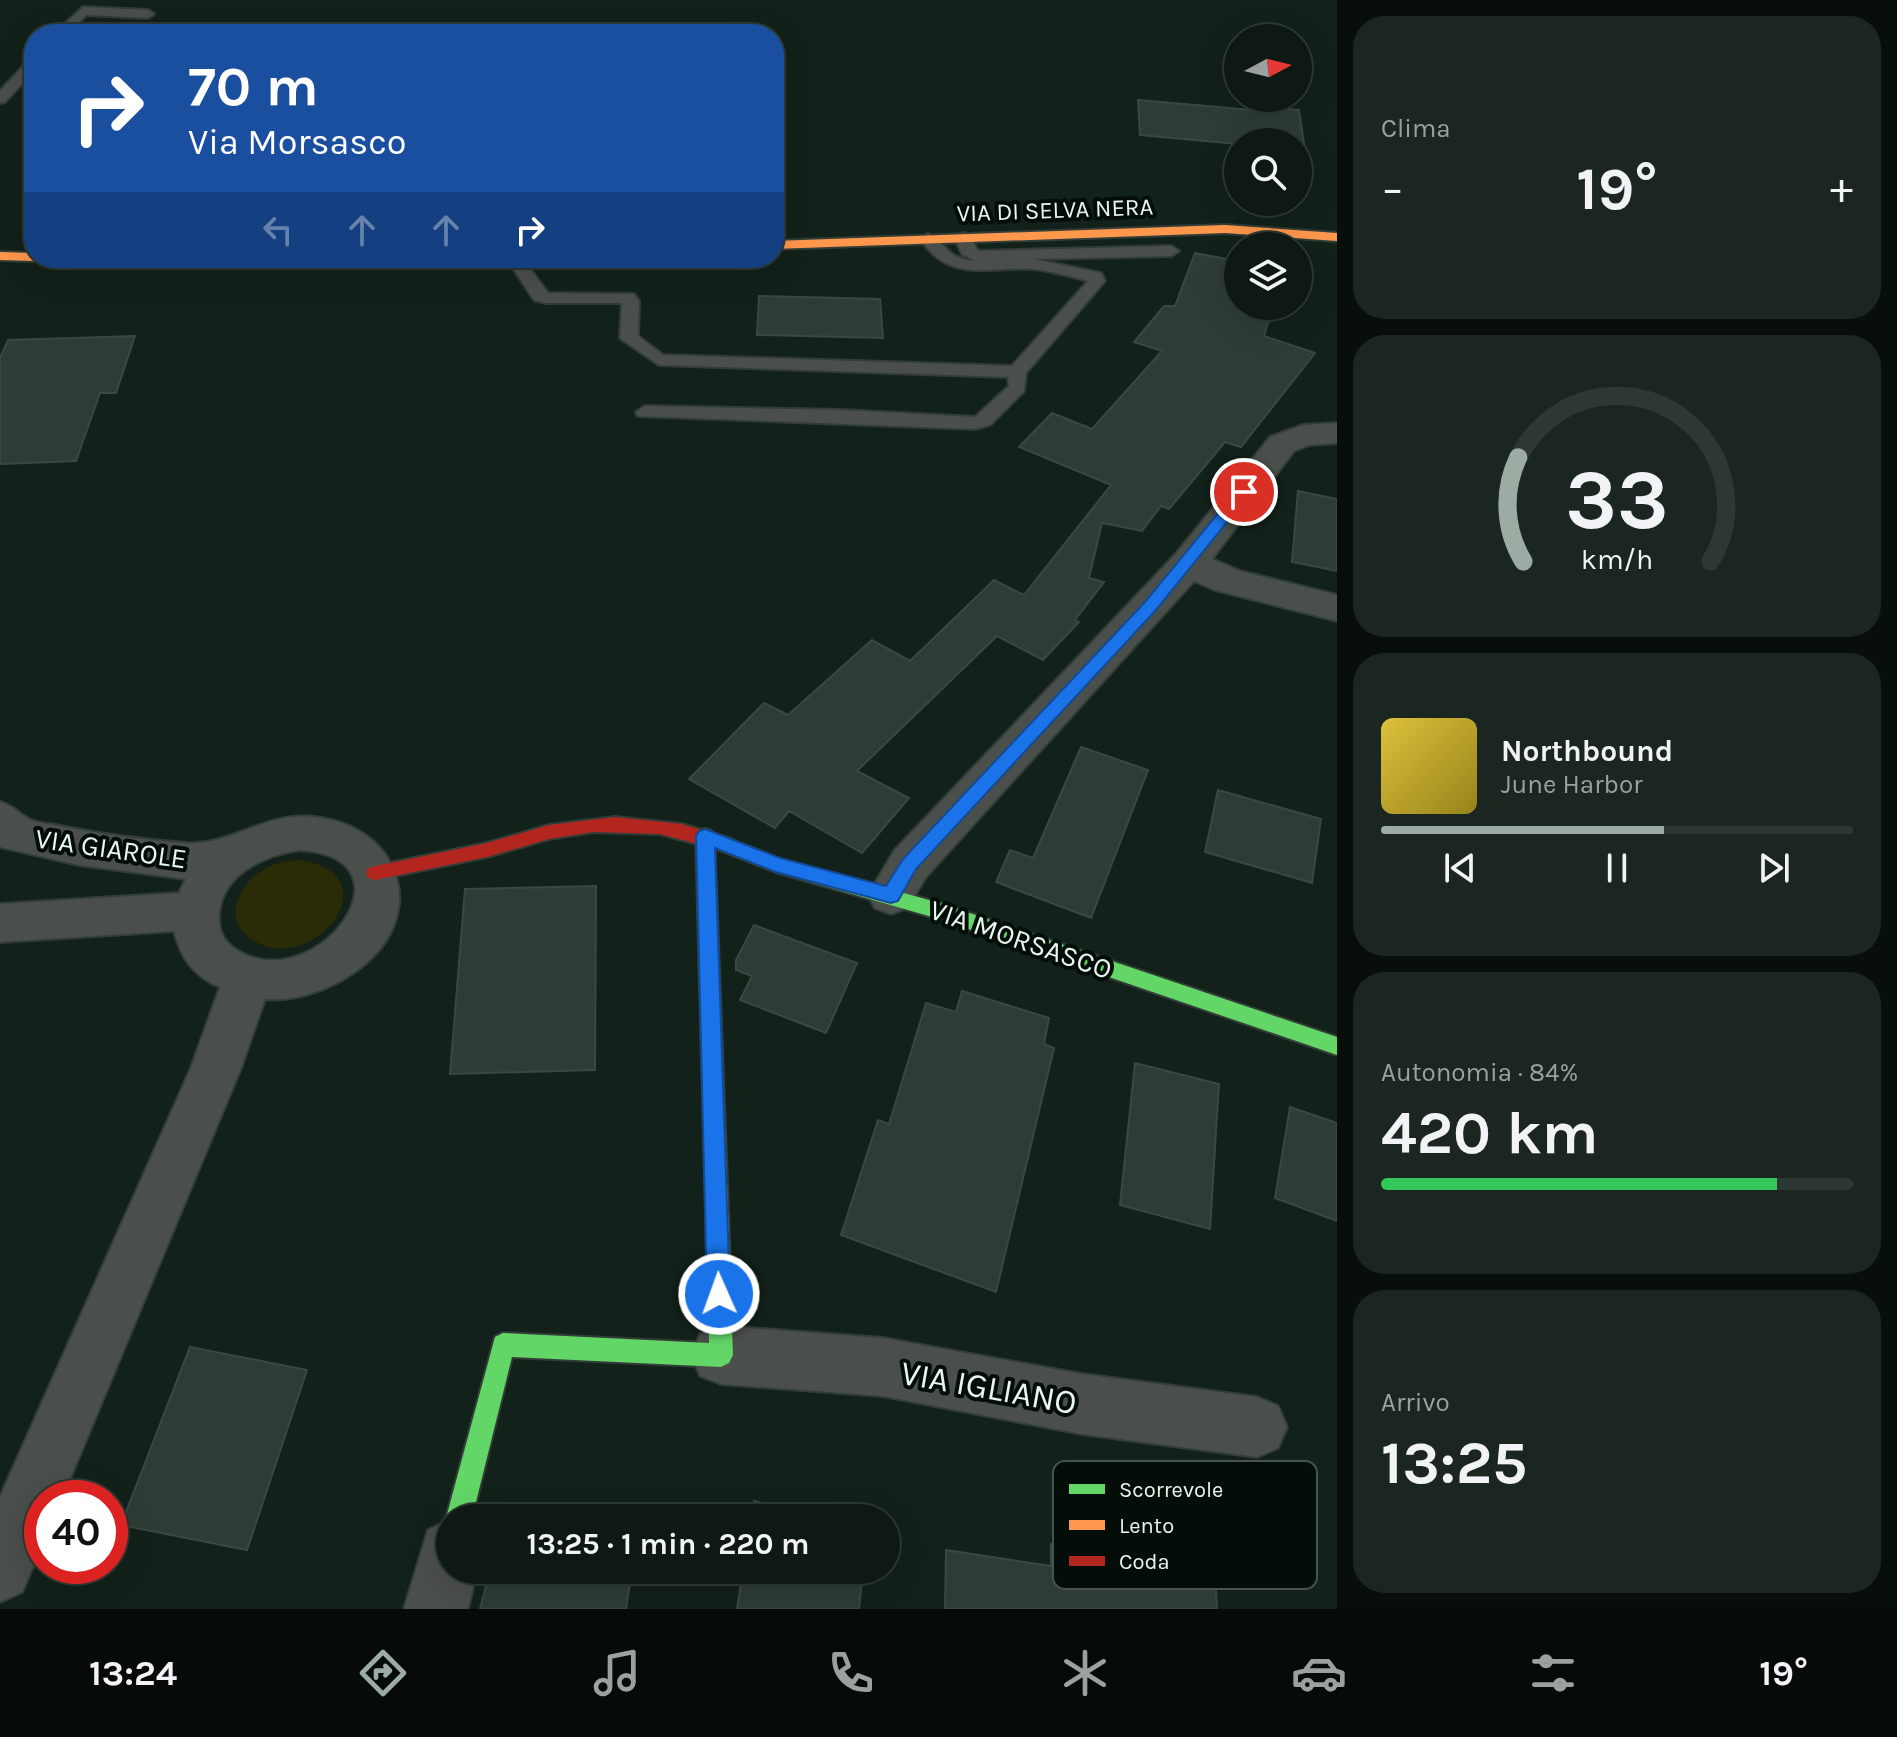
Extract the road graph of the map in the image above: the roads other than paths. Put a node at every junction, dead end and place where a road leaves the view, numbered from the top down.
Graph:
1 (148, 14) dead end
2 (71, 24) edge
3 (24, 74) edge
4 (0, 99) edge
5 (1337, 237) edge
6 (963, 238) junction
7 (928, 239) junction
8 (784, 245) edge
9 (1171, 251) dead end
10 (0, 256) edge
11 (24, 257) edge
12 (521, 268) edge
13 (1017, 372) junction
14 (645, 412) dead end
15 (1337, 433) edge
16 (1188, 564) junction
17 (1337, 608) edge
18 (0, 819) edge
19 (705, 836) junction
20 (228, 858) junction
21 (375, 873) junction
22 (891, 895) junction
23 (195, 911) junction
24 (0, 923) edge
25 (248, 977) junction
26 (1337, 1046) edge
27 (721, 1355) junction
28 (1257, 1427) dead end
29 (463, 1504) edge
30 (0, 1570) edge
31 (442, 1584) edge
32 (436, 1609) edge

1 - 2 lane
3 - 4 lane
5 - 6 street, VIA DI SELVA NERA
6 - 7 street, VIA DI SELVA NERA
6 - 9 lane
7 - 8 street, VIA DI SELVA NERA
7 - 13 lane
10 - 11 street
12 - 13 lane
13 - 14 lane
15 - 16 street
16 - 17 street
16 - 22 street
18 - 20 street, VIA GIAROLE
19 - 21 street, VIA MORSASCO
19 - 22 street, VIA MORSASCO
19 - 27 street
20 - 21 street
20 - 23 street
21 - 25 street
22 - 26 street, VIA MORSASCO
23 - 24 street
23 - 25 street
25 - 30 street
27 - 28 street, VIA IGLIANO
27 - 29 street, VIA IGLIANO
31 - 32 street

